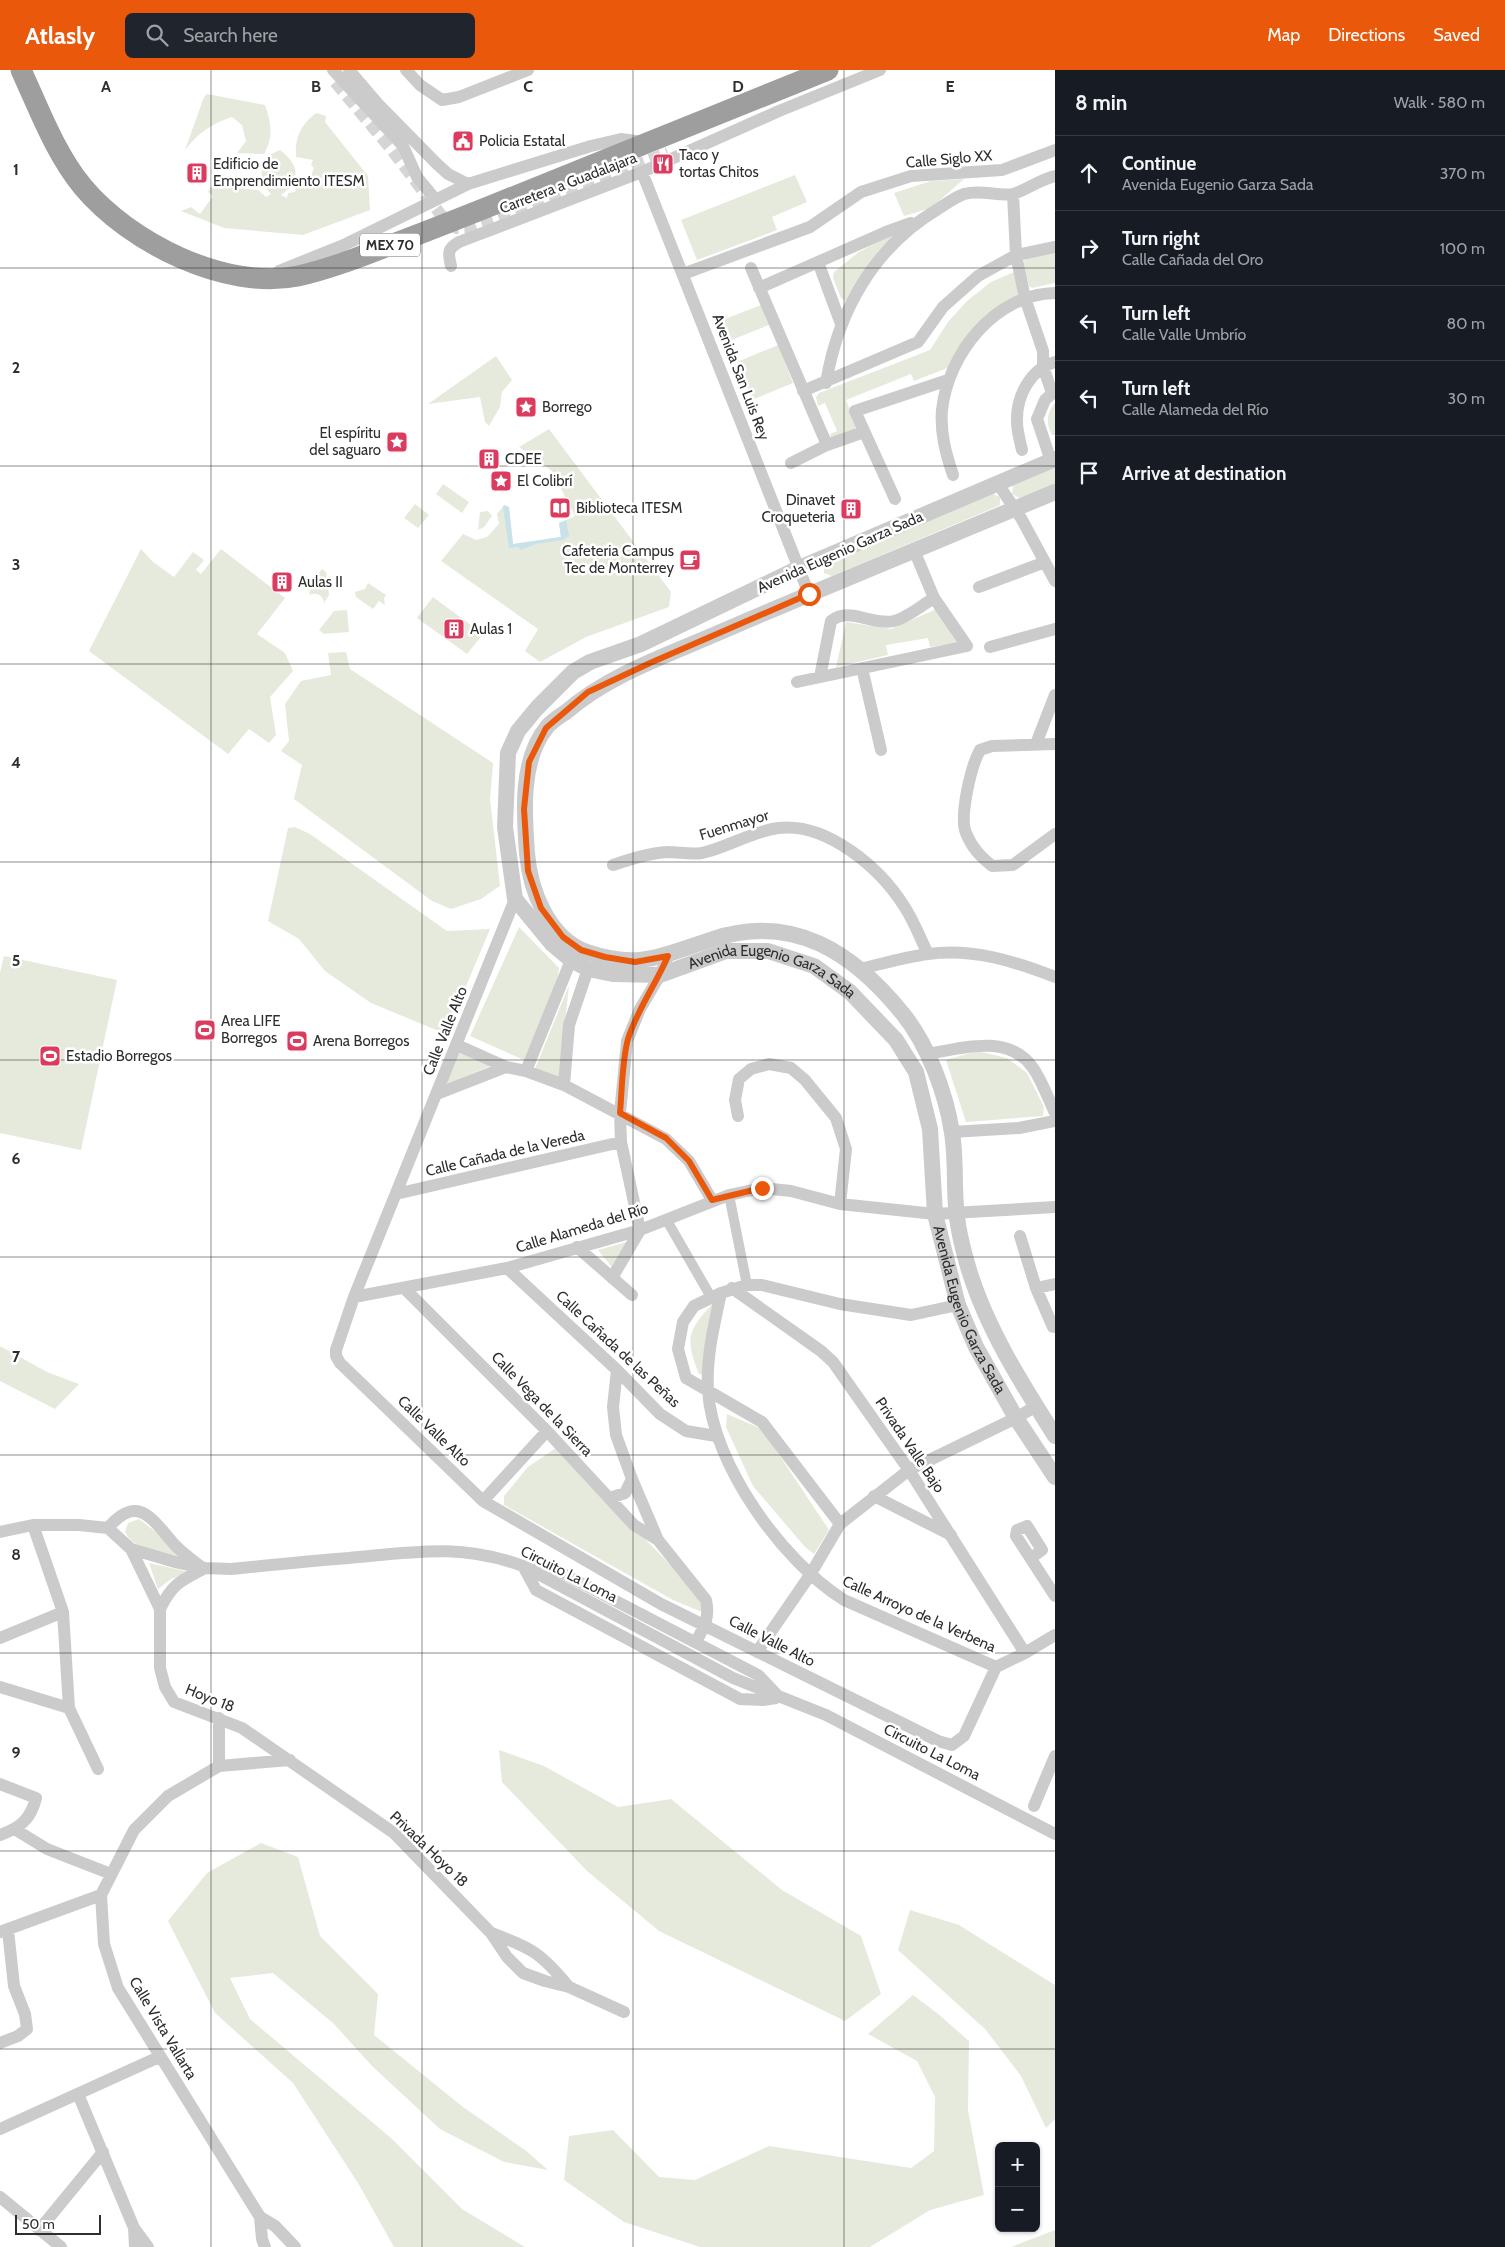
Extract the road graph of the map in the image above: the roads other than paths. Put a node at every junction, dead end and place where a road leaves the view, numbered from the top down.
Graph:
1 (21, 70) edge
2 (324, 70) edge
3 (349, 70) edge
4 (406, 70) edge
5 (528, 70) edge
6 (828, 70) edge
7 (880, 70) edge
8 (334, 76) edge
9 (698, 147) junction
10 (660, 148) junction
11 (1055, 150) edge
12 (642, 172) junction
13 (1055, 176) edge
14 (468, 184) junction
15 (1012, 194) junction
16 (436, 200) junction
17 (918, 220) junction
18 (1055, 247) edge
19 (1016, 255) junction
20 (818, 262) junction
21 (451, 266) dead end
22 (751, 268) dead end
23 (683, 274) junction
24 (258, 277) junction
25 (759, 288) junction
26 (1055, 293) edge
27 (1025, 298) junction
28 (841, 324) junction
29 (1052, 364) edge
30 (948, 380) junction
31 (826, 382) junction
32 (803, 391) junction
33 (1053, 392) edge
34 (864, 432) junction
35 (827, 446) junction
36 (1022, 450) dead end
37 (1053, 460) edge
38 (791, 464) dead end
39 (953, 474) dead end
40 (998, 484) junction
41 (1055, 492) edge
42 (896, 499) dead end
43 (1014, 509) junction
44 (914, 550) junction
45 (1045, 562) junction
46 (799, 568) junction
47 (1055, 581) edge
48 (979, 587) dead end
49 (809, 594) junction
50 (934, 598) junction
51 (1055, 629) edge
52 (640, 644) junction
53 (990, 647) dead end
54 (650, 663) junction
55 (862, 668) junction
56 (820, 677) junction
57 (797, 682) dead end
58 (1055, 695) edge
59 (1036, 744) junction
60 (1055, 744) edge
61 (881, 750) dead end
62 (1055, 834) edge
63 (613, 865) dead end
64 (515, 899) junction
65 (928, 954) junction
66 (668, 956) junction
67 (571, 960) junction
68 (588, 969) junction
69 (860, 969) junction
70 (660, 975) junction
71 (1055, 977) edge
72 (456, 1046) junction
73 (928, 1054) junction
74 (506, 1067) junction
75 (526, 1071) junction
76 (564, 1085) junction
77 (437, 1094) junction
78 (620, 1113) junction
79 (1055, 1113) edge
80 (738, 1116) dead end
81 (1055, 1121) edge
82 (952, 1132) junction
83 (621, 1142) junction
84 (396, 1194) junction
85 (729, 1195) junction
86 (712, 1200) junction
87 (840, 1204) junction
88 (1055, 1208) edge
89 (956, 1212) junction
90 (935, 1214) junction
91 (666, 1219) junction
92 (640, 1230) junction
93 (1020, 1236) dead end
94 (576, 1247) junction
95 (507, 1268) junction
96 (612, 1278) junction
97 (1055, 1284) edge
98 (747, 1285) junction
99 (1036, 1288) junction
100 (405, 1289) junction
101 (721, 1293) junction
102 (632, 1296) dead end
103 (354, 1297) junction
104 (958, 1305) junction
105 (1053, 1327) dead end
106 (618, 1370) junction
107 (708, 1391) junction
108 (1036, 1406) junction
109 (1016, 1418) junction
110 (547, 1431) junction
111 (716, 1436) junction
112 (1055, 1436) edge
113 (909, 1470) junction
114 (1055, 1476) edge
115 (632, 1479) junction
116 (874, 1496) junction
117 (610, 1498) junction
118 (483, 1501) junction
119 (840, 1524) junction
120 (33, 1525) junction
121 (108, 1528) junction
122 (0, 1532) edge
123 (951, 1535) junction
124 (658, 1540) junction
125 (131, 1548) junction
126 (1031, 1558) dead end
127 (523, 1566) junction
128 (205, 1568) junction
129 (810, 1575) junction
130 (1055, 1596) edge
131 (160, 1609) junction
132 (63, 1612) junction
133 (706, 1625) junction
134 (1055, 1635) edge
135 (0, 1638) edge
136 (696, 1642) junction
137 (757, 1652) junction
138 (1025, 1653) junction
139 (996, 1667) junction
140 (0, 1687) edge
141 (779, 1697) junction
142 (69, 1708) junction
143 (219, 1718) junction
144 (1055, 1756) edge
145 (290, 1760) junction
146 (219, 1766) junction
147 (98, 1770) dead end
148 (0, 1784) edge
149 (1034, 1806) dead end
150 (16, 1830) junction
151 (1055, 1834) edge
152 (0, 1835) edge
153 (111, 1874) junction
154 (101, 1895) junction
155 (4, 1931) edge
156 (491, 1933) junction
157 (569, 1987) junction
158 (624, 2012) dead end
159 (0, 2043) edge
160 (159, 2057) junction
161 (78, 2094) junction
162 (0, 2129) edge
163 (103, 2152) junction
164 (0, 2197) edge
165 (260, 2217) junction
166 (134, 2228) junction
167 (40, 2230) junction
168 (61, 2247) edge
169 (135, 2247) edge
170 (148, 2247) edge
171 (265, 2247) edge
172 (294, 2247) edge

1 - 24 highway, MEX 70
2 - 8 street
3 - 14 street
4 - 5 street
6 - 10 highway, MEX 70
7 - 9 street, Carretera a Guadalajara
8 - 16 street
9 - 10 street
9 - 12 street, Carretera a Guadalajara
10 - 14 street
10 - 24 highway, MEX 70
11 - 23 street, Calle Siglo XX
12 - 21 street, Carretera a Guadalajara
12 - 23 street, Avenida San Luis Rey
13 - 15 street
14 - 16 street
15 - 17 street
15 - 19 street
16 - 24 street
17 - 20 street
17 - 28 street
18 - 19 street
19 - 27 street
19 - 31 street
20 - 25 street
20 - 28 street
22 - 25 street
23 - 46 street, Avenida San Luis Rey
25 - 32 street
26 - 27 street
27 - 29 street
27 - 30 street
28 - 31 street
29 - 33 street
29 - 36 street
30 - 34 street
30 - 39 street
31 - 32 street
32 - 35 street
33 - 37 street
34 - 35 street
34 - 42 street
35 - 38 street
37 - 40 street, Avenida Eugenio Garza Sada
40 - 43 street
40 - 46 street, Avenida Eugenio Garza Sada
41 - 43 street, Avenida Eugenio Garza Sada
43 - 44 street, Avenida Eugenio Garza Sada
43 - 45 street
44 - 49 street, Avenida Eugenio Garza Sada
44 - 50 street
45 - 47 street
45 - 48 street
46 - 49 street, Avenida San Luis Rey
46 - 52 street, Avenida Eugenio Garza Sada
49 - 54 street, Avenida Eugenio Garza Sada
50 - 55 street
50 - 56 street
51 - 53 street
52 - 54 street
52 - 64 street, Avenida Eugenio Garza Sada
54 - 66 street, Avenida Eugenio Garza Sada
55 - 56 street
55 - 61 street
56 - 57 street
58 - 59 street
59 - 60 street
59 - 62 street
63 - 65 street, Fuenmayor
64 - 67 street, Avenida Eugenio Garza Sada
64 - 72 street, Calle Valle Alto
65 - 69 street
65 - 71 street
66 - 69 street, Avenida Eugenio Garza Sada
66 - 70 street
67 - 68 street, Avenida Eugenio Garza Sada
67 - 75 street
68 - 70 street, Avenida Eugenio Garza Sada
68 - 76 street
69 - 73 street, Avenida Eugenio Garza Sada
70 - 78 street
70 - 90 street, Avenida Eugenio Garza Sada
72 - 74 street
72 - 77 street, Calle Valle Alto
73 - 79 street
73 - 82 street, Avenida Eugenio Garza Sada
74 - 75 street
74 - 77 street
75 - 76 street
76 - 78 street
77 - 84 street, Calle Valle Alto
78 - 83 street
78 - 86 street
80 - 87 street
81 - 82 street
82 - 89 street, Avenida Eugenio Garza Sada
83 - 84 street, Calle Cañada de la Vereda
83 - 92 street
84 - 103 street, Calle Valle Alto
85 - 86 street, Calle Alameda del Río
85 - 87 street, Calle Alameda del Río
85 - 98 street
86 - 91 street, Calle Alameda del Río
87 - 90 street, Calle Alameda del Río
88 - 89 street, Calle Alameda del Río
89 - 90 street, Calle Alameda del Río
89 - 108 street, Avenida Eugenio Garza Sada
90 - 104 street, Avenida Eugenio Garza Sada
91 - 92 street, Calle Alameda del Río
91 - 101 street
92 - 94 street, Calle Alameda del Río
92 - 96 street
93 - 99 street
94 - 95 street, Calle Alameda del Río
94 - 96 street
95 - 100 street, Calle Alameda del Río
95 - 106 street, Calle Cañada de las Peñas
96 - 102 street
97 - 99 street
98 - 101 street
98 - 104 street
99 - 105 street
100 - 103 street, Calle Alameda del Río
100 - 110 street, Calle Vega de la Sierra
101 - 107 street, Calle Arroyo de la Verbena
101 - 107 street
101 - 113 street, Privada Valle Bajo
103 - 118 street, Calle Valle Alto
104 - 109 street, Avenida Eugenio Garza Sada
106 - 111 street, Calle Cañada de las Peñas
106 - 115 street
107 - 111 street, Calle Arroyo de la Verbena
107 - 119 street
108 - 109 street
108 - 112 street, Avenida Eugenio Garza Sada
109 - 113 street
109 - 114 street, Avenida Eugenio Garza Sada
110 - 117 street, Calle Vega de la Sierra
110 - 118 street
111 - 129 street, Calle Arroyo de la Verbena
113 - 116 street
113 - 123 street, Privada Valle Bajo
115 - 117 street
115 - 124 street
116 - 119 street
116 - 123 street
117 - 124 street, Calle Vega de la Sierra
118 - 133 street, Calle Valle Alto
119 - 129 street
120 - 121 street
120 - 122 street
120 - 132 street
121 - 125 street, Circuito La Loma
121 - 128 street
123 - 138 street, Privada Valle Bajo
124 - 133 street
125 - 128 street, Circuito La Loma
125 - 131 street, Hoyo 18
126 - 130 street
127 - 128 street, Circuito La Loma
127 - 136 street
127 - 141 street, Circuito La Loma
128 - 131 street
129 - 137 street
129 - 139 street, Calle Arroyo de la Verbena
131 - 143 street, Hoyo 18
132 - 135 street
132 - 142 street
133 - 136 street
133 - 137 street, Calle Valle Alto
134 - 138 street
136 - 141 street
137 - 139 street, Calle Valle Alto
138 - 139 street
140 - 142 street
141 - 151 street, Circuito La Loma
142 - 147 street
143 - 145 street, Hoyo 18
143 - 146 street
144 - 149 street
145 - 146 street, Calle Vista Vallarta
145 - 156 street, Privada Hoyo 18
146 - 153 street, Calle Vista Vallarta
148 - 150 street
150 - 152 street
150 - 153 street
153 - 154 street, Calle Vista Vallarta
154 - 155 street
154 - 160 street, Calle Vista Vallarta
155 - 159 street
156 - 157 street, Privada Hoyo 18
156 - 157 street, Privada Hoyo 18
157 - 158 street, Privada Hoyo 18
160 - 161 street
160 - 165 street, Calle Vista Vallarta
161 - 162 street
161 - 163 street
163 - 166 street
163 - 167 street
164 - 167 street
165 - 171 street, Calle Vista Vallarta
165 - 172 street, Calle Vista Vallarta
166 - 169 street
166 - 170 street
167 - 168 street

